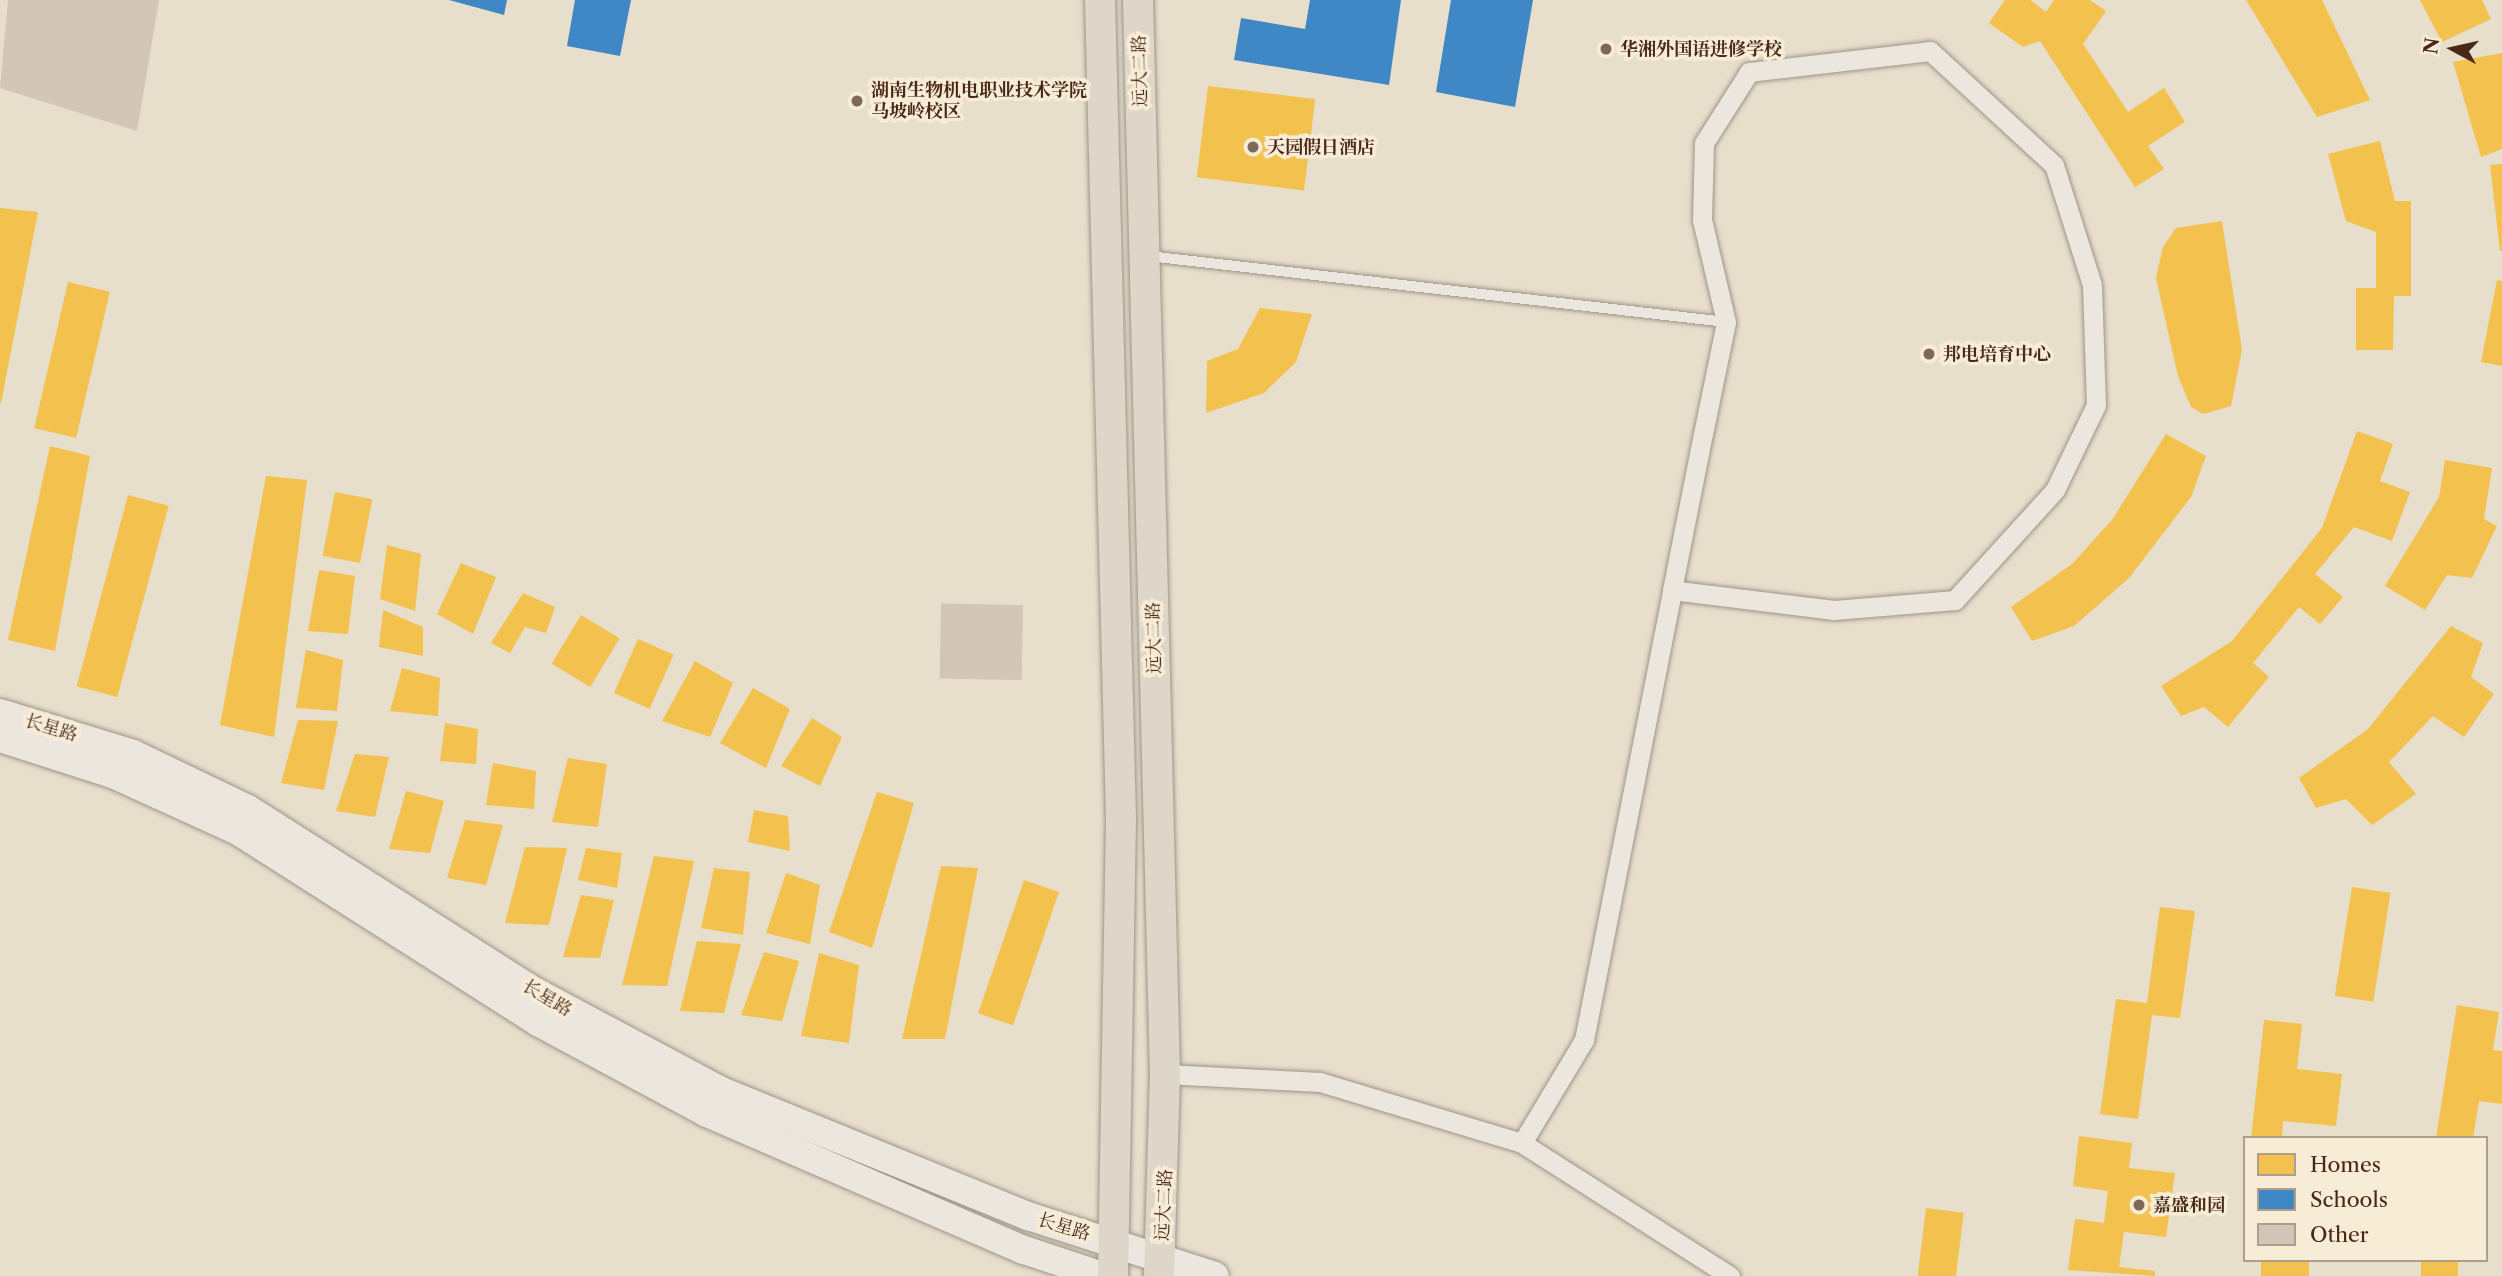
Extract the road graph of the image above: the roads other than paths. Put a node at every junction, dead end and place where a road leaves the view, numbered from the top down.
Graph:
1 (1100, 0) edge
2 (1138, 0) edge
3 (1144, 256) junction
4 (1726, 322) junction
5 (1672, 590) junction
6 (0, 713) edge
7 (0, 738) edge
8 (1165, 1074) junction
9 (1522, 1143) junction
10 (1115, 1242) junction
11 (1160, 1267) edge
12 (1102, 1276) edge
13 (1113, 1276) edge
14 (1214, 1276) edge
15 (1730, 1276) edge

1 - 10 main road, 远大二路
2 - 3 main road, 远大二路
3 - 4 lane
3 - 8 main road, 远大二路
4 - 5 street
4 - 5 street
5 - 9 street
6 - 10 main road, 长星路
7 - 12 main road, 长星路
8 - 9 street
8 - 11 main road, 远大二路
9 - 15 street
10 - 11 main road, 长星路
10 - 13 main road, 远大二路
11 - 14 main road, 长星路

